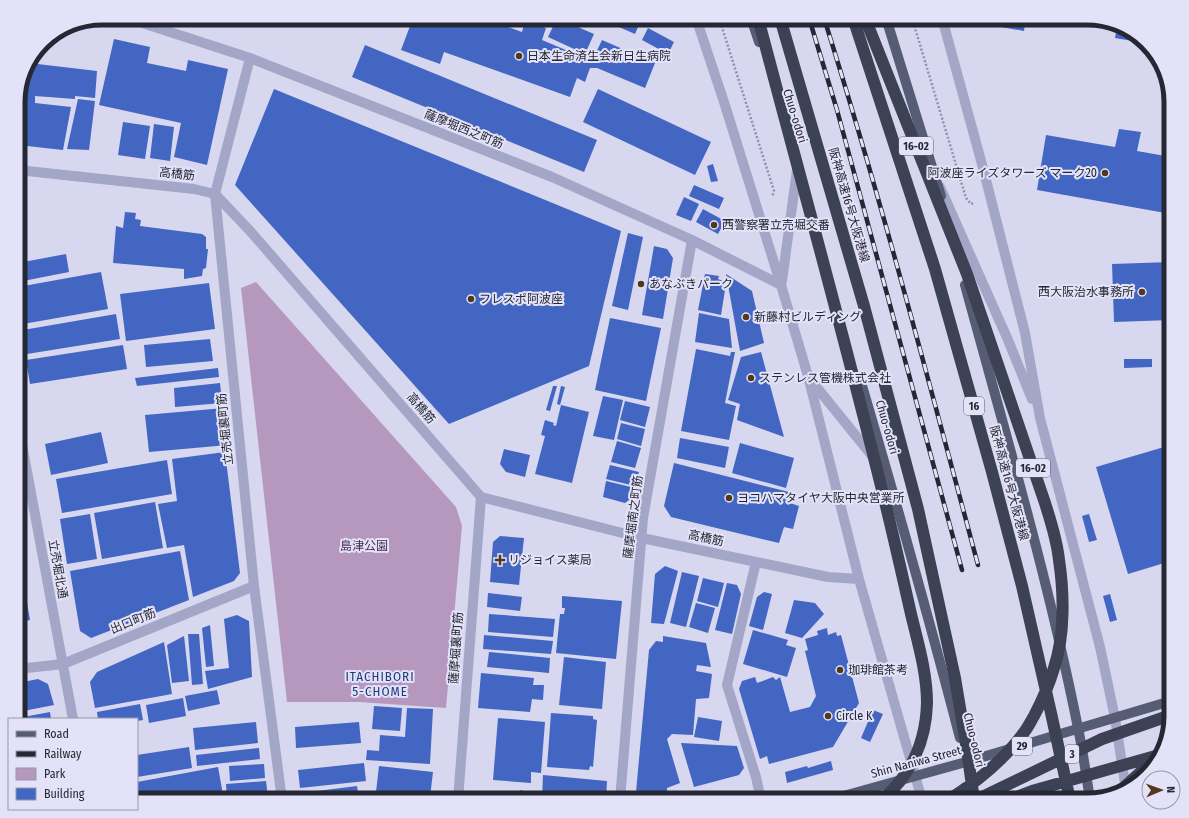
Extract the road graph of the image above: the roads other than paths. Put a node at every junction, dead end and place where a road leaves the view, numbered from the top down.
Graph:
1 (149, 25) edge
2 (698, 25) edge
3 (753, 25) edge
4 (760, 25) edge
5 (782, 25) edge
6 (855, 25) edge
7 (868, 25) edge
8 (888, 25) edge
9 (944, 25) edge
10 (250, 58) junction
11 (798, 169) junction
12 (25, 171) edge
13 (935, 176) junction
14 (215, 194) junction
15 (692, 240) junction
16 (781, 285) junction
17 (808, 376) junction
18 (1040, 418) junction
19 (25, 460) edge
20 (888, 476) junction
21 (481, 497) junction
22 (642, 538) junction
23 (756, 562) junction
24 (859, 579) junction
25 (254, 586) junction
26 (63, 664) junction
27 (25, 667) edge
28 (1164, 703) edge
29 (73, 718) edge
30 (1115, 718) junction
31 (1164, 718) edge
32 (1079, 729) junction
33 (1152, 757) edge
34 (966, 762) junction
35 (915, 775) junction
36 (1125, 783) edge
37 (281, 793) edge
38 (459, 793) edge
39 (621, 793) edge
40 (759, 793) edge
41 (853, 793) edge
42 (891, 793) edge
43 (920, 793) edge
44 (958, 793) edge
45 (973, 793) edge
46 (974, 793) edge
47 (990, 793) edge
48 (1027, 793) edge
49 (1069, 793) edge
50 (1089, 793) edge

1 - 10 street, 薩摩堀西之町筋
2 - 16 street
3 - 11 main road, Chuo-odori
4 - 42 highway, bridge
5 - 46 highway, 阪神高速16号大阪港線, bridge
6 - 49 highway, 阪神高速16号大阪港線 / 16, bridge
7 - 44 highway, 16-02, bridge
8 - 13 main road
9 - 18 street
10 - 14 street, 立売堀裏町筋
10 - 15 street, 薩摩堀西之町筋
11 - 16 street
11 - 20 main road, Chuo-odori
12 - 14 street, 高橋筋
13 - 18 street
13 - 32 main road
14 - 21 street, 高橋筋
14 - 25 street, 立売堀裏町筋
15 - 16 street, 薩摩堀西之町筋
15 - 22 street, 薩摩堀南之町筋
16 - 17 street
17 - 20 street
17 - 24 street
18 - 30 street
19 - 26 street, 立売堀北通
20 - 34 main road, Chuo-odori
21 - 22 street, 高橋筋
21 - 38 street, 薩摩堀裏町筋
22 - 23 street, 高橋筋
22 - 39 street, 薩摩堀南之町筋
23 - 24 street, 高橋筋
23 - 40 street
24 - 35 street
25 - 26 street, 出口町筋
25 - 37 street, 立売堀裏町筋
26 - 27 street, 出口町筋
26 - 29 street, 立売堀北通
28 - 30 main road, Shin Naniwa Street / 29
30 - 32 main road, Shin Naniwa Street / 29
30 - 36 street
31 - 47 highway, 3, bridge
32 - 34 main road, Shin Naniwa Street / 29
32 - 50 main road
33 - 48 highway, 3, bridge
34 - 35 main road, Shin Naniwa Street / 29
34 - 45 main road, Chuo-odori
35 - 41 main road, Shin Naniwa Street / 29
35 - 43 street

